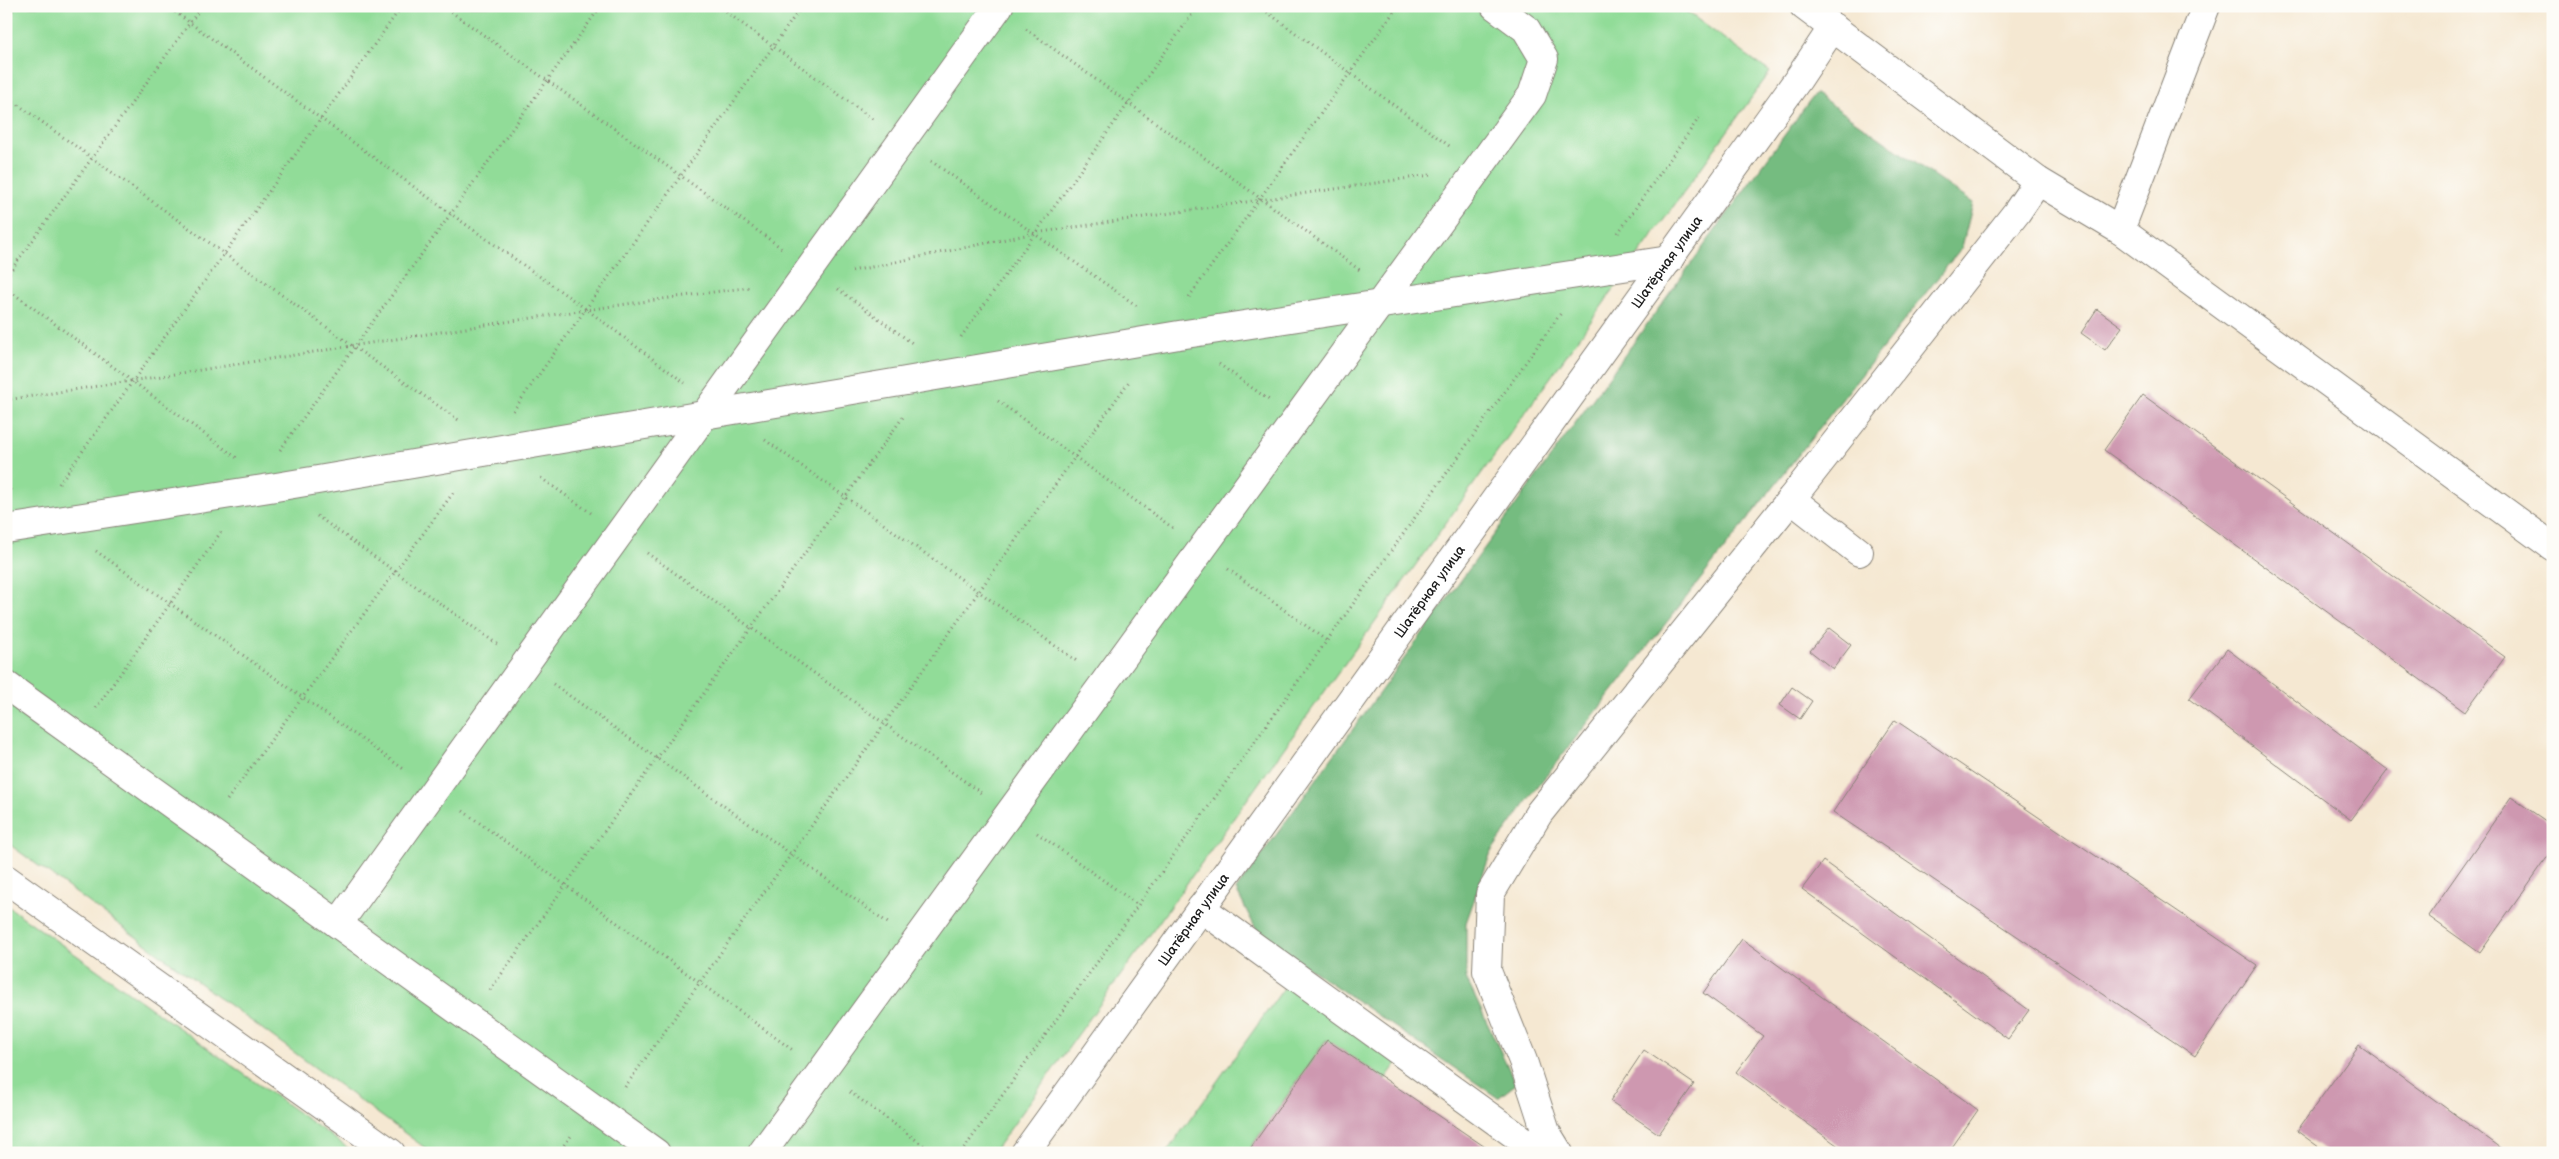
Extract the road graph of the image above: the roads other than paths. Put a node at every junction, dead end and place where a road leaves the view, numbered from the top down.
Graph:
1 (1495, 6) edge
2 (1804, 6) edge
3 (2206, 6) edge
4 (998, 7) edge
5 (1833, 27) junction
6 (2038, 181) junction
7 (2120, 230) junction
8 (1668, 260) junction
9 (1384, 297) junction
10 (714, 410) junction
11 (1791, 499) junction
12 (30, 525) edge
13 (2553, 547) edge
14 (1859, 552) dead end
15 (6, 685) edge
16 (6, 879) edge
17 (1201, 908) junction
18 (338, 924) junction
19 (391, 1153) edge
20 (656, 1153) edge
21 (762, 1153) edge
22 (1025, 1153) edge
23 (1540, 1153) edge
24 (1559, 1153) edge

1 - 9 street
2 - 5 street
3 - 7 street
4 - 10 street
5 - 6 street
5 - 8 street, Шатёрная улица
6 - 7 street
6 - 11 street
7 - 13 street
8 - 9 street
8 - 17 street, Шатёрная улица
9 - 10 street
9 - 21 street
10 - 12 street
10 - 18 street
11 - 14 street
11 - 24 street
15 - 18 street
16 - 19 street
17 - 22 street, Шатёрная улица
17 - 23 street
18 - 20 street

